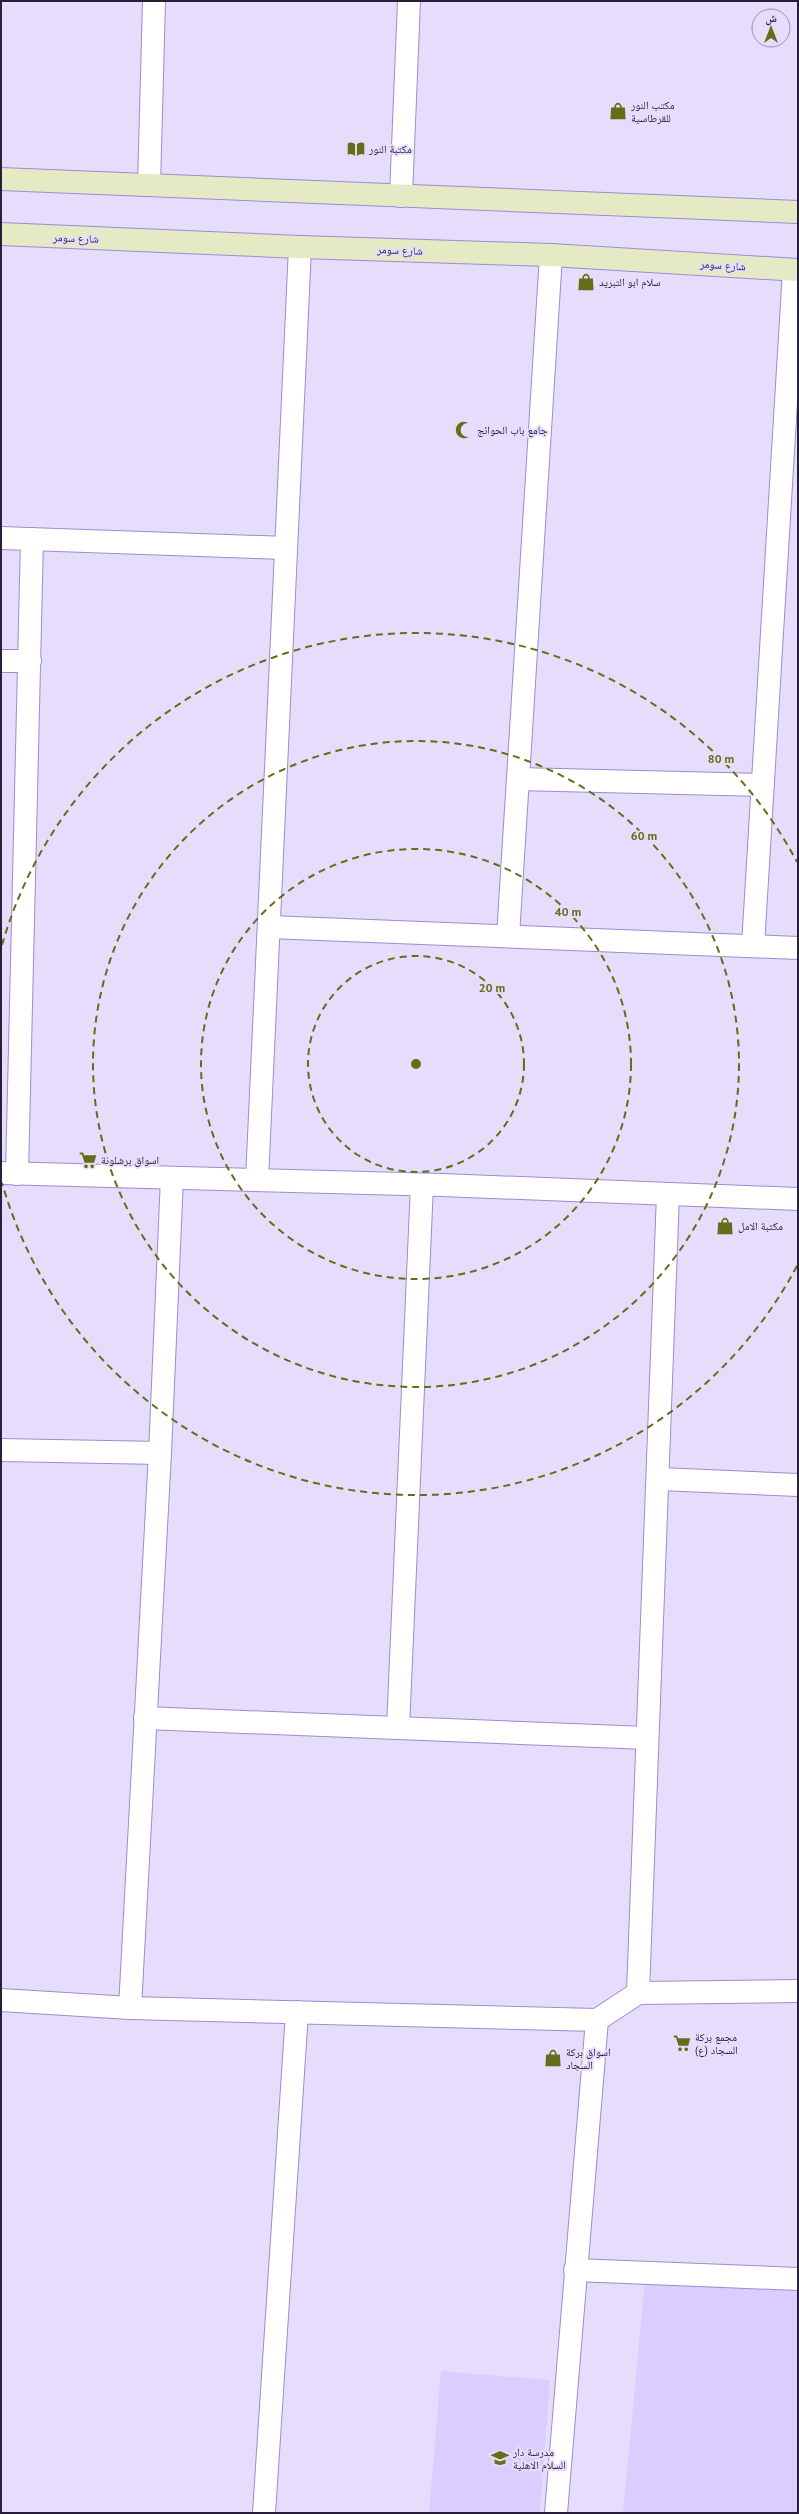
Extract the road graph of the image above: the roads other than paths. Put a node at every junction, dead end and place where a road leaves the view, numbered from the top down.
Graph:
1 (154, 1) edge
2 (409, 1) edge
3 (1, 179) edge
4 (149, 185) junction
5 (401, 196) junction
6 (798, 212) edge
7 (1, 234) edge
8 (300, 248) junction
9 (551, 255) junction
10 (796, 270) edge
11 (1, 538) edge
12 (32, 539) junction
13 (286, 548) junction
14 (1, 661) edge
15 (30, 661) junction
16 (518, 779) junction
17 (763, 785) junction
18 (269, 927) junction
19 (508, 936) junction
20 (753, 946) junction
21 (798, 948) edge
22 (9, 1174) edge
23 (172, 1178) junction
24 (257, 1180) junction
25 (422, 1185) junction
26 (668, 1194) junction
27 (798, 1200) edge
28 (160, 1453) junction
29 (1, 1456) edge
30 (660, 1479) junction
31 (798, 1485) edge
32 (145, 1718) junction
33 (398, 1728) junction
34 (647, 1738) junction
35 (798, 1991) edge
36 (638, 1993) junction
37 (1, 2000) edge
38 (130, 2008) junction
39 (297, 2012) junction
40 (597, 2020) junction
41 (575, 2270) junction
42 (798, 2279) edge
43 (264, 2513) edge
44 (556, 2513) edge

1 - 4 street
2 - 5 street
3 - 4 main road
4 - 5 main road
5 - 6 main road
7 - 8 main road, شارع سومر
8 - 9 main road, شارع سومر
8 - 13 street
9 - 10 main road, شارع سومر
9 - 16 street
10 - 17 street
11 - 12 street
12 - 13 street
12 - 15 street
13 - 18 street
14 - 15 street
15 - 22 street
16 - 17 street
16 - 19 street
17 - 20 street
18 - 19 street
18 - 24 street
19 - 20 street
20 - 21 street
22 - 23 street
23 - 24 street
23 - 28 street
24 - 25 street
25 - 26 street
25 - 33 street
26 - 27 street
26 - 30 street
28 - 29 street
28 - 32 street
30 - 31 street
30 - 34 street
32 - 33 street
32 - 38 street
33 - 34 street
34 - 36 street
35 - 36 street
36 - 40 street
37 - 38 street
38 - 39 street
39 - 40 street
39 - 43 street
40 - 41 street
41 - 42 street
41 - 44 street

